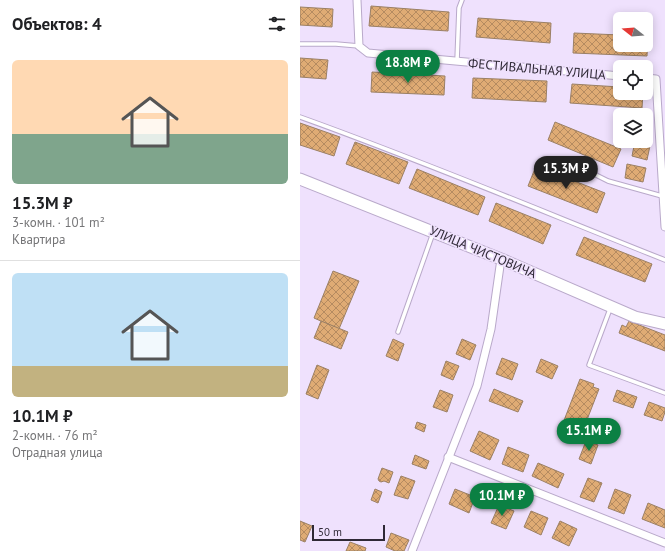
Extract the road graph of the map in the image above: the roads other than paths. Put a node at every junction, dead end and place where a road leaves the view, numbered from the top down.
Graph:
1 (357, 0) edge
2 (462, 0) edge
3 (300, 44) edge
4 (359, 46) junction
5 (458, 62) junction
6 (613, 75) edge
7 (653, 79) edge
8 (300, 117) edge
9 (574, 164) dead end
10 (300, 180) edge
11 (662, 196) junction
12 (665, 227) edge
13 (433, 232) junction
14 (501, 259) junction
15 (665, 260) edge
16 (610, 309) dead end
17 (665, 324) edge
18 (398, 332) dead end
19 (665, 393) edge
20 (448, 456) junction
21 (665, 543) edge
22 (412, 551) edge

1 - 4 street
2 - 5 lane
3 - 4 lane
4 - 5 street, ФЕСТИВАЛЬНАЯ УЛИЦА
5 - 6 street, ФЕСТИВАЛЬНАЯ УЛИЦА
7 - 11 street
8 - 15 lane
9 - 11 lane
10 - 13 street, УЛИЦА ЧИСТОВИЧА
11 - 12 street
13 - 14 street, УЛИЦА ЧИСТОВИЧА
13 - 18 lane
14 - 17 street, УЛИЦА ЧИСТОВИЧА
14 - 20 street
16 - 19 lane
20 - 21 street
20 - 22 street

